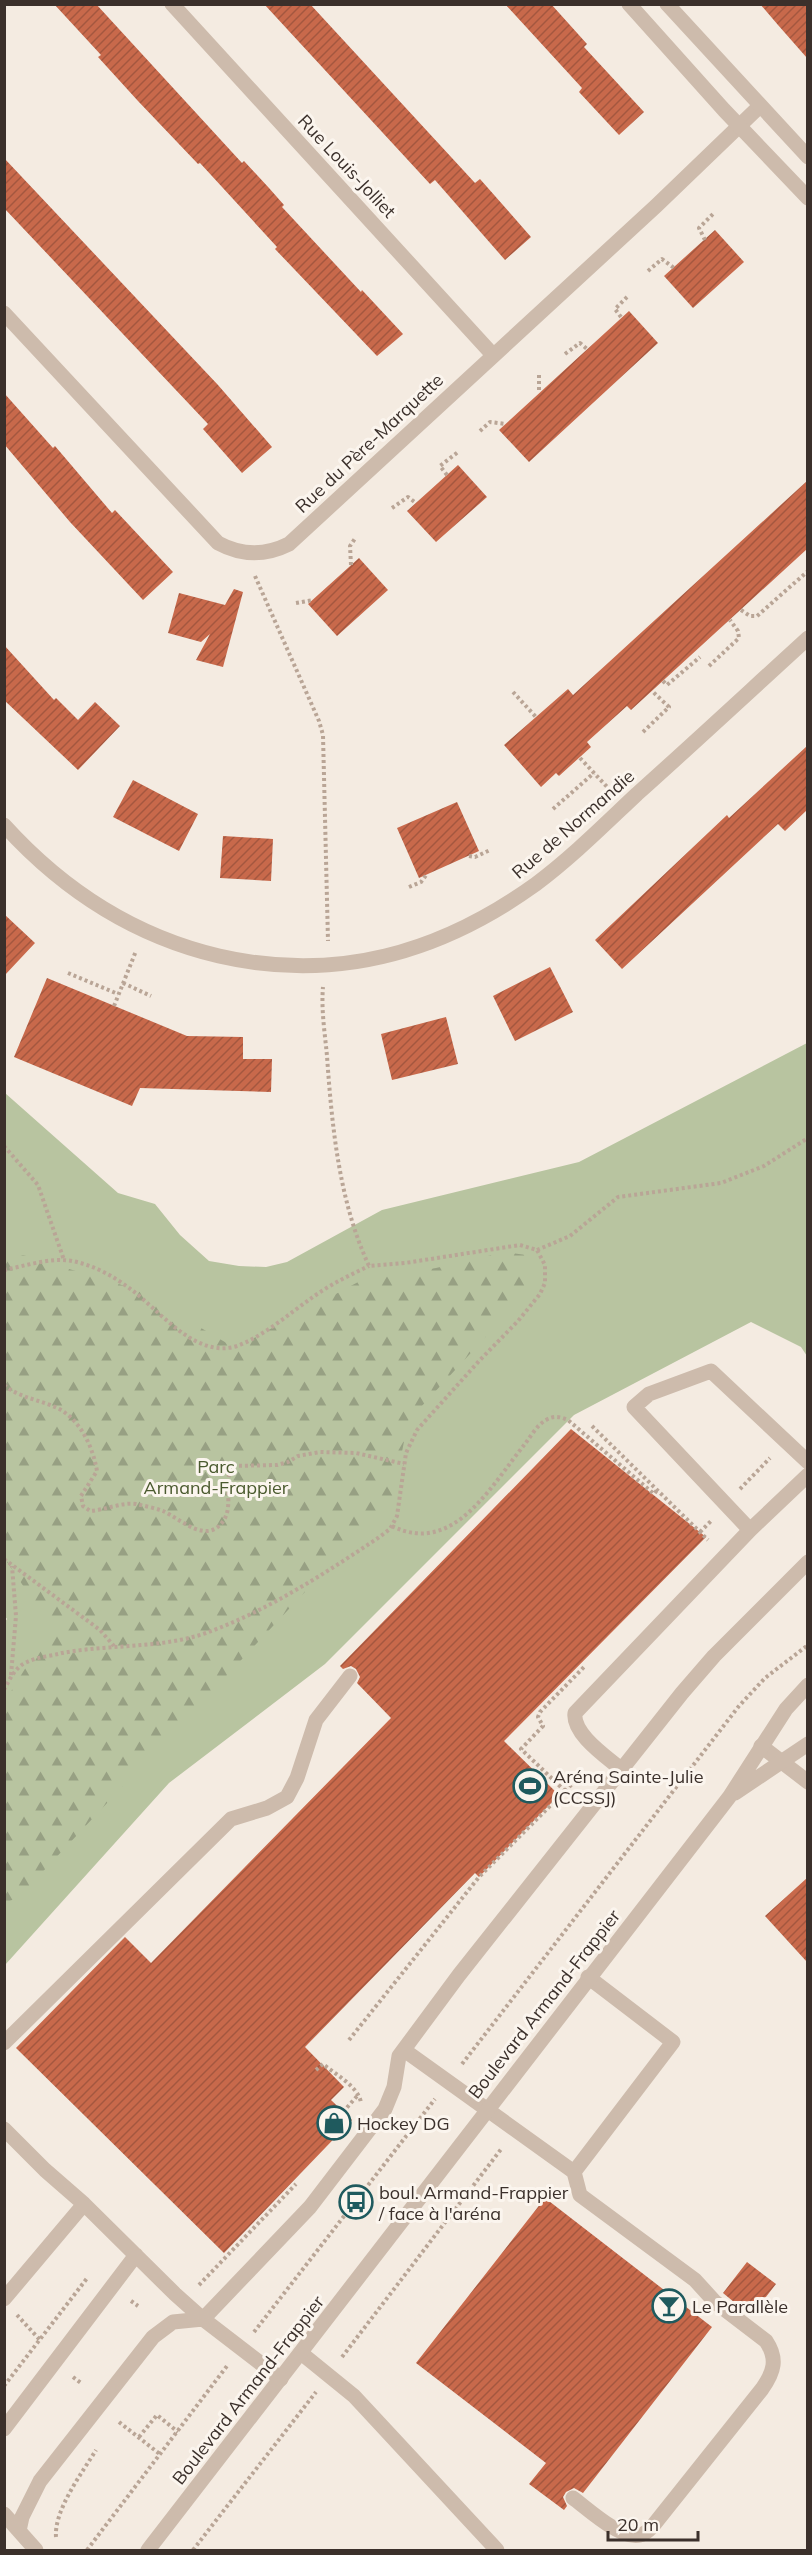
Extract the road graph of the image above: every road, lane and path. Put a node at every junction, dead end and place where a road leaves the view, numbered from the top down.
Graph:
1 (171, 4) edge
2 (629, 4) edge
3 (668, 4) edge
4 (760, 106) junction
5 (740, 126) junction
6 (807, 157) edge
7 (807, 198) edge
8 (713, 214) dead end
9 (705, 240) dead end
10 (674, 268) dead end
11 (648, 271) dead end
12 (628, 296) dead end
13 (4, 313) edge
14 (621, 317) dead end
15 (587, 349) dead end
16 (565, 354) dead end
17 (493, 355) junction
18 (539, 375) dead end
19 (539, 393) dead end
20 (506, 424) dead end
21 (480, 431) dead end
22 (458, 452) dead end
23 (447, 475) dead end
24 (416, 503) dead end
25 (392, 508) dead end
26 (356, 537) dead end
27 (351, 565) dead end
28 (807, 571) edge
29 (255, 575) dead end
30 (313, 600) dead end
31 (296, 603) dead end
32 (741, 610) dead end
33 (730, 620) dead end
34 (807, 638) edge
35 (700, 657) dead end
36 (709, 666) dead end
37 (663, 681) dead end
38 (652, 691) dead end
39 (513, 692) dead end
40 (536, 717) dead end
41 (643, 732) dead end
42 (580, 758) dead end
43 (594, 773) junction
44 (624, 806) junction
45 (553, 809) dead end
46 (4, 825) edge
47 (490, 850) dead end
48 (469, 856) dead end
49 (427, 874) dead end
50 (409, 887) dead end
51 (144, 931) junction
52 (328, 948) dead end
53 (68, 973) dead end
54 (123, 983) junction
55 (323, 991) dead end
56 (118, 994) junction
57 (151, 996) dead end
58 (114, 1006) dead end
59 (807, 1138) edge
60 (4, 1146) edge
61 (537, 1250) junction
62 (64, 1260) junction
63 (369, 1266) junction
64 (4, 1270) edge
65 (4, 1385) edge
66 (592, 1426) dead end
67 (775, 1453) dead end
68 (807, 1462) edge
69 (404, 1464) junction
70 (807, 1475) edge
71 (657, 1490) junction
72 (737, 1492) dead end
73 (713, 1519) dead end
74 (392, 1526) junction
75 (750, 1530) junction
76 (700, 1532) junction
77 (700, 1548) dead end
78 (4, 1560) edge
79 (807, 1562) edge
80 (12, 1565) junction
81 (807, 1645) edge
82 (114, 1646) junction
83 (588, 1662) dead end
84 (350, 1676) dead end
85 (10, 1677) junction
86 (807, 1685) edge
87 (4, 1690) edge
88 (807, 1744) edge
89 (761, 1746) junction
90 (781, 1762) junction
91 (540, 1767) junction
92 (586, 1770) dead end
93 (622, 1770) junction
94 (535, 1772) dead end
95 (807, 1782) edge
96 (565, 1791) junction
97 (730, 1796) junction
98 (462, 1886) dead end
99 (468, 1891) junction
100 (588, 1977) junction
101 (349, 2040) dead end
102 (4, 2043) edge
103 (404, 2050) junction
104 (463, 2062) dead end
105 (316, 2070) dead end
106 (358, 2095) junction
107 (434, 2100) dead end
108 (361, 2108) dead end
109 (488, 2109) junction
110 (343, 2112) dead end
111 (4, 2129) edge
112 (502, 2148) dead end
113 (574, 2172) junction
114 (302, 2178) dead end
115 (84, 2204) junction
116 (136, 2255) junction
117 (95, 2267) dead end
118 (195, 2288) dead end
119 (132, 2301) dead end
120 (9, 2305) edge
121 (138, 2306) dead end
122 (203, 2319) junction
123 (255, 2331) dead end
124 (39, 2338) junction
125 (43, 2343) dead end
126 (301, 2353) junction
127 (341, 2358) dead end
128 (229, 2365) dead end
129 (73, 2377) dead end
130 (281, 2379) junction
131 (81, 2383) dead end
132 (4, 2386) edge
133 (315, 2394) dead end
134 (4, 2429) edge
135 (113, 2429) dead end
136 (178, 2432) junction
137 (139, 2437) junction
138 (102, 2444) dead end
139 (161, 2454) junction
140 (573, 2498) dead end
141 (4, 2514) edge
142 (19, 2531) junction
143 (56, 2539) dead end
144 (36, 2550) edge
145 (87, 2550) edge
146 (148, 2550) edge
147 (193, 2550) edge
148 (497, 2550) edge

1 - 17 street, Rue Louis-Jolliet
2 - 5 street
3 - 4 street
4 - 5 street, Rue du Père-Marquette
4 - 6 street
5 - 7 street
5 - 17 street, Rue du Père-Marquette
8 - 9 path
10 - 11 path
12 - 14 path
13 - 17 street, Rue du Père-Marquette
15 - 16 path
18 - 19 path
20 - 21 path
22 - 23 path
24 - 25 path
26 - 27 path
28 - 32 path
29 - 52 path
30 - 31 path
33 - 36 path
34 - 44 street, Rue de Normandie
35 - 37 path
38 - 41 path
39 - 40 path
42 - 43 path
43 - 44 path
43 - 45 path
44 - 51 street, Rue de Normandie
46 - 51 street, Rue de Normandie
47 - 48 path
49 - 50 path
51 - 54 path
53 - 56 path
54 - 56 path
54 - 57 path
55 - 63 path
56 - 58 path
59 - 61 path
60 - 62 path
61 - 63 path
61 - 69 path
62 - 63 path
62 - 64 path
65 - 69 path
66 - 71 path
67 - 72 path
68 - 75 street
69 - 74 path
70 - 75 street
71 - 74 path
71 - 76 path
73 - 76 path
74 - 82 path
75 - 93 street
76 - 77 path
78 - 80 path
79 - 93 street
80 - 82 path
80 - 85 path
81 - 104 path, Boulevard Armand-Frappier
82 - 85 path
83 - 91 path
84 - 102 street
85 - 87 path
86 - 89 street, Boulevard Armand-Frappier
88 - 90 street, Boulevard Armand-Frappier
89 - 90 street
89 - 97 street, Boulevard Armand-Frappier
90 - 95 street
90 - 97 street, Boulevard Armand-Frappier
91 - 94 path
91 - 96 path
92 - 96 path
93 - 103 street
96 - 99 path
97 - 100 street, Boulevard Armand-Frappier
98 - 99 path
99 - 101 path
100 - 109 street, Boulevard Armand-Frappier
100 - 113 street
103 - 109 street
103 - 122 street
105 - 106 path
106 - 108 path
106 - 110 path
107 - 123 path, Boulevard Armand-Frappier
109 - 113 street
109 - 126 street, Boulevard Armand-Frappier
111 - 115 street
112 - 127 path
113 - 140 street
114 - 118 path
115 - 116 street
115 - 120 street
116 - 122 street
116 - 134 street
117 - 124 path
119 - 121 path
120 - 124 path
122 - 130 street
122 - 142 street
124 - 125 path
124 - 132 path
126 - 130 street, Boulevard Armand-Frappier
126 - 148 street
128 - 136 path, Boulevard Armand-Frappier
129 - 131 path
130 - 146 street, Boulevard Armand-Frappier
133 - 147 path
135 - 137 path
136 - 137 path
136 - 139 path, Boulevard Armand-Frappier
137 - 139 path
138 - 143 path
139 - 145 path, Boulevard Armand-Frappier
141 - 142 street
142 - 144 street

